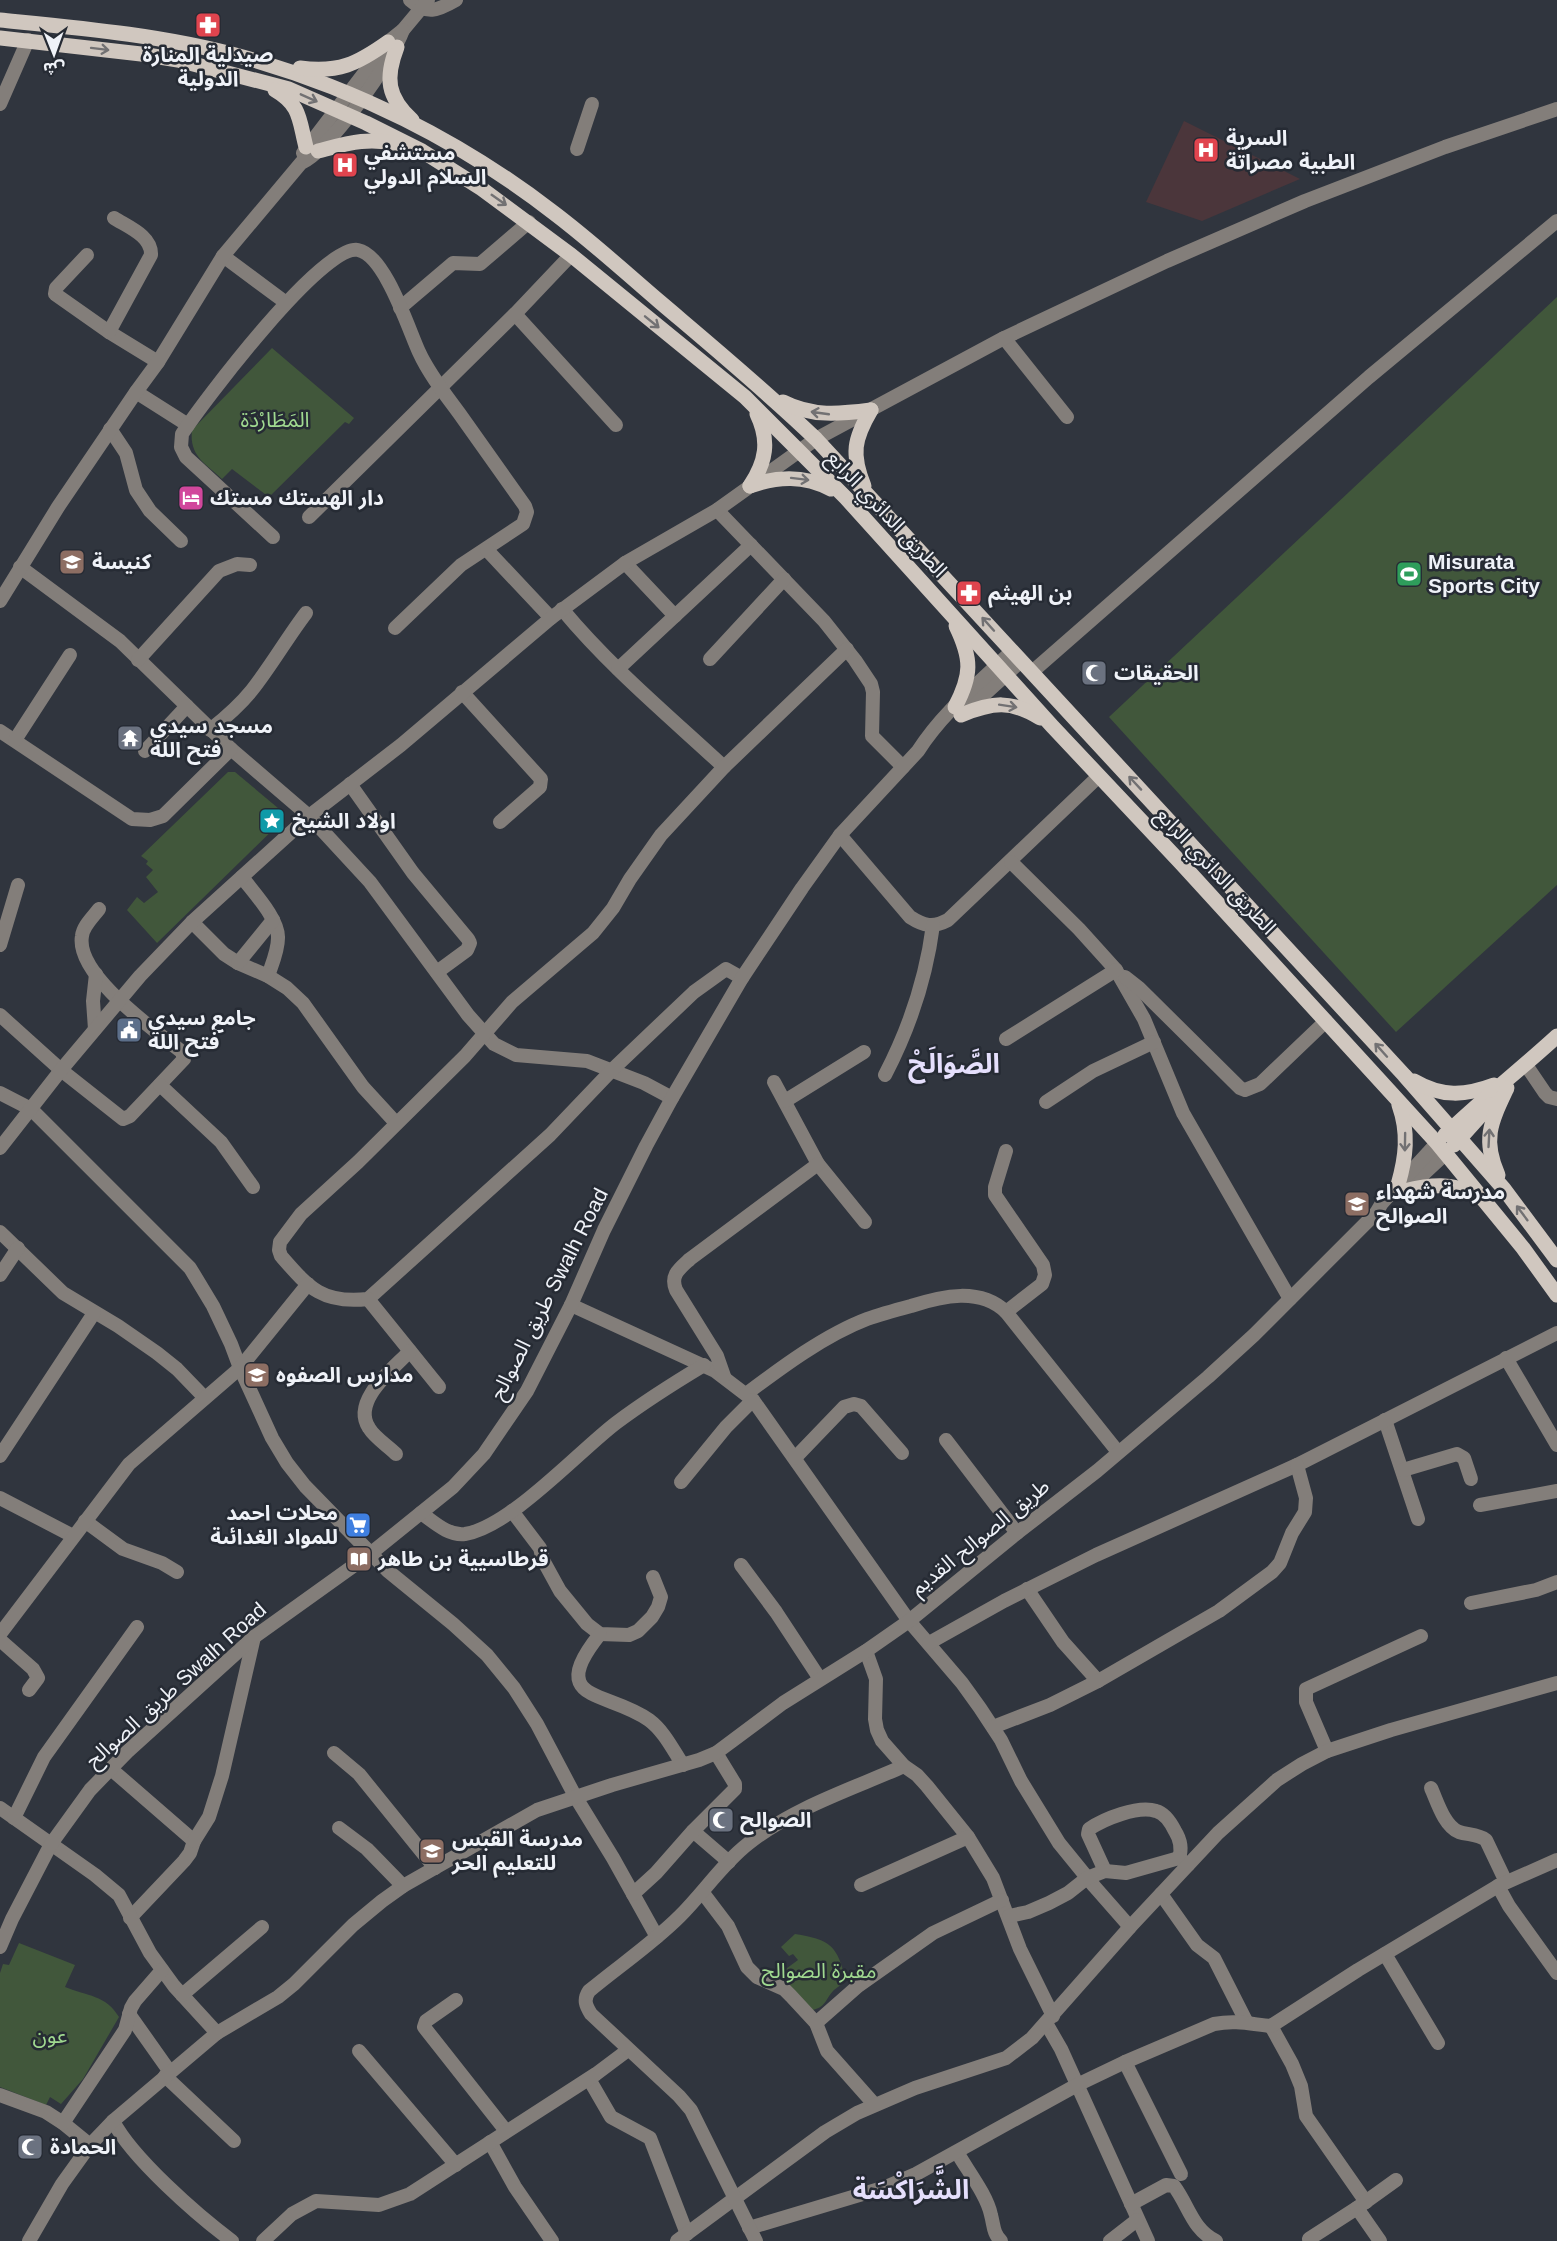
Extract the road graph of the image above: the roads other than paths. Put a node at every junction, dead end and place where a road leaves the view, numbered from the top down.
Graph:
1 (456, 0) edge
2 (420, 3) edge
3 (0, 20) edge
4 (0, 38) edge
5 (28, 40) junction
6 (393, 45) junction
7 (264, 63) junction
8 (259, 80) junction
9 (355, 96) junction
10 (0, 104) edge
11 (592, 104) dead end
12 (1557, 109) edge
13 (342, 113) junction
14 (423, 130) junction
15 (312, 149) junction
16 (577, 149) dead end
17 (422, 151) junction
18 (114, 218) dead end
19 (1557, 221) edge
20 (529, 222) junction
21 (87, 255) dead end
22 (571, 255) junction
23 (223, 256) junction
24 (285, 302) junction
25 (400, 308) junction
26 (515, 314) junction
27 (109, 332) junction
28 (1004, 338) junction
29 (158, 362) junction
30 (441, 388) junction
31 (136, 392) junction
32 (771, 396) junction
33 (745, 397) junction
34 (871, 410) junction
35 (1067, 417) dead end
36 (188, 425) junction
37 (616, 425) dead end
38 (110, 429) junction
39 (816, 439) junction
40 (798, 451) junction
41 (750, 486) junction
42 (866, 492) junction
43 (846, 498) junction
44 (717, 510) junction
45 (309, 517) dead end
46 (273, 537) dead end
47 (181, 541) dead end
48 (751, 545) junction
49 (487, 550) junction
50 (625, 563) junction
51 (250, 565) dead end
52 (20, 567) junction
53 (784, 579) junction
54 (937, 599) junction
55 (0, 601) edge
56 (562, 609) junction
57 (306, 613) dead end
58 (675, 616) junction
59 (551, 618) junction
60 (395, 628) dead end
61 (846, 649) junction
62 (70, 655) dead end
63 (1016, 656) junction
64 (710, 659) dead end
65 (138, 660) junction
66 (618, 669) junction
67 (1002, 669) junction
68 (1032, 672) junction
69 (462, 692) junction
70 (187, 706) junction
71 (958, 711) junction
72 (1052, 726) junction
73 (210, 730) junction
74 (0, 731) edge
75 (15, 741) junction
76 (231, 749) junction
77 (145, 751) dead end
78 (724, 767) junction
79 (903, 767) junction
80 (1099, 776) junction
81 (350, 784) junction
82 (309, 816) junction
83 (500, 822) dead end
84 (840, 835) junction
85 (1011, 862) junction
86 (242, 877) junction
87 (18, 885) dead end
88 (99, 909) dead end
89 (273, 920) junction
90 (192, 922) junction
91 (933, 926) junction
92 (0, 945) edge
93 (238, 963) junction
94 (1116, 970) junction
95 (437, 972) junction
96 (96, 974) junction
97 (267, 976) junction
98 (742, 978) junction
99 (118, 1002) junction
100 (0, 1015) edge
101 (1326, 1021) junction
102 (95, 1029) junction
103 (484, 1035) junction
104 (1557, 1036) edge
105 (1006, 1039) dead end
106 (1154, 1042) junction
107 (864, 1052) dead end
108 (613, 1069) junction
109 (61, 1070) junction
110 (885, 1075) dead end
111 (1404, 1075) junction
112 (1512, 1077) junction
113 (774, 1082) dead end
114 (160, 1085) junction
115 (0, 1093) edge
116 (672, 1098) junction
117 (1398, 1099) junction
118 (1557, 1099) edge
119 (785, 1101) junction
120 (1046, 1102) dead end
121 (31, 1109) junction
122 (396, 1124) junction
123 (1456, 1134) junction
124 (0, 1148) edge
125 (1441, 1148) junction
126 (1006, 1151) dead end
127 (818, 1164) junction
128 (254, 1187) dead end
129 (1401, 1188) junction
130 (1504, 1189) junction
131 (1481, 1195) junction
132 (865, 1222) dead end
133 (0, 1232) edge
134 (18, 1248) junction
135 (1557, 1260) edge
136 (0, 1275) edge
137 (308, 1284) junction
138 (1557, 1295) edge
139 (368, 1299) junction
140 (1290, 1299) junction
141 (571, 1305) junction
142 (1006, 1312) junction
143 (94, 1313) junction
144 (1557, 1333) edge
145 (410, 1351) junction
146 (1506, 1358) junction
147 (704, 1365) junction
148 (240, 1368) junction
149 (724, 1376) junction
150 (439, 1387) dead end
151 (750, 1397) junction
152 (204, 1398) junction
153 (1385, 1420) junction
154 (946, 1440) dead end
155 (1557, 1445) edge
156 (1118, 1452) junction
157 (902, 1453) dead end
158 (396, 1454) dead end
159 (0, 1456) edge
160 (795, 1458) junction
161 (1297, 1465) junction
162 (1403, 1470) junction
163 (1471, 1479) dead end
164 (681, 1482) dead end
165 (1557, 1491) edge
166 (0, 1498) edge
167 (1480, 1505) dead end
168 (512, 1511) junction
169 (421, 1513) junction
170 (1418, 1518) dead end
171 (85, 1521) junction
172 (1017, 1533) junction
173 (73, 1536) junction
174 (370, 1554) junction
175 (741, 1565) dead end
176 (177, 1572) dead end
177 (653, 1577) dead end
178 (1557, 1582) edge
179 (1027, 1589) junction
180 (1471, 1603) dead end
181 (909, 1621) junction
182 (137, 1627) dead end
183 (0, 1634) edge
184 (600, 1634) junction
185 (1421, 1636) dead end
186 (254, 1637) junction
187 (0, 1640) edge
188 (929, 1643) junction
189 (866, 1652) junction
190 (820, 1679) junction
191 (1098, 1682) junction
192 (1557, 1683) edge
193 (29, 1690) dead end
194 (993, 1727) junction
195 (1327, 1751) junction
196 (334, 1753) dead end
197 (716, 1753) junction
198 (683, 1765) junction
199 (904, 1766) junction
200 (111, 1769) junction
201 (1431, 1788) dead end
202 (575, 1796) junction
203 (0, 1808) edge
204 (14, 1818) junction
205 (339, 1828) dead end
206 (693, 1831) junction
207 (968, 1837) junction
208 (195, 1841) junction
209 (51, 1844) junction
210 (1557, 1860) edge
211 (1183, 1861) junction
212 (729, 1862) junction
213 (435, 1868) junction
214 (1106, 1871) junction
215 (1087, 1878) junction
216 (1502, 1884) junction
217 (861, 1885) dead end
218 (403, 1886) junction
219 (703, 1893) junction
220 (633, 1894) junction
221 (1161, 1894) junction
222 (1002, 1900) junction
223 (1009, 1916) junction
224 (130, 1918) junction
225 (262, 1927) dead end
226 (1130, 1927) junction
227 (657, 1937) junction
228 (0, 1947) edge
229 (1384, 1954) junction
230 (162, 1970) junction
231 (1557, 1973) edge
232 (182, 1995) junction
233 (456, 2000) dead end
234 (129, 2014) junction
235 (1049, 2019) junction
236 (1246, 2021) junction
237 (816, 2023) junction
238 (1271, 2026) junction
239 (217, 2033) junction
240 (1438, 2043) dead end
241 (628, 2050) junction
242 (359, 2051) dead end
243 (1125, 2062) junction
244 (167, 2074) junction
245 (589, 2079) junction
246 (1077, 2085) junction
247 (0, 2095) edge
248 (874, 2104) junction
249 (113, 2121) junction
250 (63, 2123) junction
251 (506, 2131) junction
252 (234, 2141) dead end
253 (490, 2142) junction
254 (90, 2145) junction
255 (957, 2152) junction
256 (456, 2165) junction
257 (1181, 2174) dead end
258 (1396, 2180) dead end
259 (736, 2198) junction
260 (1131, 2204) junction
261 (1361, 2205) junction
262 (1137, 2220) junction
263 (749, 2228) junction
264 (682, 2237) edge
265 (1310, 2239) dead end
266 (29, 2241) edge
267 (232, 2241) edge
268 (263, 2241) edge
269 (552, 2241) edge
270 (756, 2241) edge
271 (1001, 2241) edge
272 (1110, 2241) edge
273 (1148, 2241) edge
274 (1216, 2241) edge
275 (1380, 2241) edge

1 - 2 street
2 - 6 street
3 - 7 main road, الطريق الدائري الرابع
4 - 5 main road, الطريق الدائري الرابع
5 -> 8 main road, الطريق الدائري الرابع
5 - 10 street
6 - 7 main road
6 - 9 street
6 - 14 main road
7 - 9 main road, الطريق الدائري الرابع
8 -> 13 main road, الطريق الدائري الرابع
8 - 15 main road
9 - 13 street
9 - 14 main road, الطريق الدائري الرابع
11 - 16 street
12 - 28 street
13 - 15 street
13 - 17 main road, الطريق الدائري الرابع
14 - 32 main road, الطريق الدائري الرابع
15 - 17 main road
15 - 23 street
17 -> 20 main road, الطريق الدائري الرابع
18 - 27 street
19 - 68 street
20 - 22 main road, الطريق الدائري الرابع
20 - 25 street
21 - 27 street
22 - 26 street
22 -> 33 main road, الطريق الدائري الرابع
23 - 24 street
23 - 29 street
24 - 25 street
24 - 36 street
25 - 30 street
26 - 30 street
26 - 37 street
27 - 29 street
28 - 34 street
28 - 35 street
29 - 31 street
30 - 45 street
30 - 49 street
31 - 36 street
31 - 38 street
34 -> 32 main road
32 - 39 main road, الطريق الدائري الرابع
33 - 40 main road, الطريق الدائري الرابع
33 - 41 main road
34 - 39 street
34 - 42 main road
36 - 46 street
38 - 47 street
38 - 52 street
39 - 40 street
39 - 42 main road, الطريق الدائري الرابع
40 - 41 street
40 - 43 main road, الطريق الدائري الرابع
41 -> 43 main road
41 - 44 street
63 -> 42 main road, الطريق الدائري الرابع
43 - 54 main road, الطريق الدائري الرابع
44 - 48 street
44 - 50 street
48 - 53 street
48 - 58 street
49 - 59 street
49 - 60 street
50 - 56 street
50 - 58 street
51 - 65 street
52 - 55 street
52 - 65 street
53 - 61 street
53 - 64 street
54 - 67 main road, الطريق الدائري الرابع
54 - 71 main road
56 - 59 street
56 - 66 street
57 - 73 street
58 - 66 street
59 - 69 street
61 - 78 street
61 - 79 street
62 - 75 street
63 - 67 street, طريق الصوالح Swalh Road
63 - 68 main road, الطريق الدائري الرابع
65 - 70 street
66 - 78 street
67 - 71 street, طريق الصوالح Swalh Road
67 - 72 main road, الطريق الدائري الرابع
111 -> 68 main road, الطريق الدائري الرابع
69 - 81 street
69 - 83 street
70 - 73 street
70 - 77 street
71 -> 72 main road
71 - 79 street, طريق الصوالح Swalh Road
72 - 80 main road, الطريق الدائري الرابع
73 - 76 street
74 - 75 street
75 - 76 street
76 - 82 street
78 - 103 street
79 - 84 street, طريق الصوالح Swalh Road
80 - 85 street
80 - 101 main road, الطريق الدائري الرابع
81 - 82 street
81 - 95 street
82 - 86 street
82 - 95 street
84 - 91 street
84 - 98 street, طريق الصوالح Swalh Road
85 - 91 street
85 - 94 street
86 - 89 street
86 - 90 street
87 - 92 street
88 - 96 street
89 - 93 street
89 - 97 street
90 - 93 street
90 - 99 street
91 - 110 street
93 - 97 street
94 - 101 street
94 - 105 street
94 - 106 street
95 - 103 street
96 - 99 street
96 - 102 street
97 - 122 street
98 - 108 street
98 - 116 street, طريق الصوالح Swalh Road
99 - 102 street
99 - 114 street
100 - 109 street
101 - 117 main road, الطريق الدائري الرابع
102 - 109 street
103 - 108 street
103 - 122 street
104 - 112 main road, طريق الصوالح القديم
106 - 120 street
106 - 140 street
107 - 119 street
108 - 116 street
108 - 139 street
109 - 114 street
109 - 121 street
111 - 112 main road
111 - 123 main road, الطريق الدائري الرابع
112 - 118 street
112 - 123 main road, طريق الصوالح القديم
130 -> 112 main road
113 - 119 street
114 - 128 street
115 - 121 street
116 - 141 street, طريق الصوالح Swalh Road
117 - 125 main road, الطريق الدائري الرابع
117 -> 129 main road
119 - 127 street
121 - 124 street
121 - 148 street
122 - 137 street
123 - 125 main road, طريق الصوالح القديم
123 - 130 main road, الطريق الدائري الرابع
125 - 129 street, طريق الصوالح القديم
125 - 131 main road, الطريق الدائري الرابع
126 - 142 street
127 - 132 street
127 - 149 street
129 - 131 main road
129 - 140 street, طريق الصوالح القديم
135 -> 130 main road, الطريق الدائري الرابع
131 - 138 main road, الطريق الدائري الرابع
133 - 134 street
134 - 136 street
134 - 143 street
137 - 139 street
137 - 148 street
139 - 145 street
140 - 156 street, طريق الصوالح القديم
141 - 147 street, طريق الصوالح القديم
141 - 169 street, طريق الصوالح Swalh Road
142 - 151 street
142 - 156 street
143 - 152 street
143 - 159 street
144 - 146 street
145 - 150 street
145 - 158 street
146 - 153 street
146 - 155 street
147 - 149 street, طريق الصوالح القديم
147 - 168 street
148 - 152 street
148 - 174 street
149 - 151 street, طريق الصوالح القديم
151 - 160 street, طريق الصوالح القديم
151 - 164 street
152 - 171 street
153 - 161 street
153 - 162 street
154 - 172 street
156 - 172 street, طريق الصوالح القديم
157 - 160 street
160 - 181 street, طريق الصوالح القديم
161 - 179 street
161 - 191 street
162 - 163 street
162 - 170 street
165 - 167 street
166 - 173 street
168 - 169 street
168 - 184 street
169 - 174 street, طريق الصوالح Swalh Road
171 - 173 street
171 - 176 street
172 - 181 street, طريق الصوالح القديم
173 - 183 street
174 - 186 street, طريق الصوالح Swalh Road
174 - 202 street
175 - 190 street
177 - 184 street
178 - 180 street
179 - 188 street
179 - 191 street
181 - 188 street
181 - 189 street
182 - 204 street
184 - 198 street
185 - 195 street
186 - 200 street, طريق الصوالح Swalh Road
186 - 208 street
187 - 193 street
188 - 194 street
189 - 190 street
189 - 199 street
190 - 197 street
191 - 194 street
192 - 195 street
194 - 215 street
195 - 211 street
196 - 213 street
197 - 198 street
197 - 206 street
198 - 202 street
199 - 207 street
199 - 212 street
200 - 208 street
200 - 209 street, طريق الصوالح Swalh Road
201 - 216 street
202 - 213 street
202 - 220 street
203 - 204 street
204 - 209 street
205 - 218 street
206 - 212 street
206 - 220 street
207 - 217 street
207 - 222 street
208 - 224 street
209 - 224 street
209 - 228 street, طريق الصوالح Swalh Road
210 - 216 street
211 - 214 street
211 - 214 street
211 - 221 street
212 - 219 street
213 - 218 street
214 - 215 street
215 - 223 street
215 - 226 street
216 - 229 street
216 - 231 street
218 - 239 street
219 - 227 street
219 - 237 street
220 - 227 street
221 - 226 street
221 - 236 street
222 - 223 street
222 - 237 street
223 - 235 street
224 - 230 street
225 - 232 street
226 - 235 street
227 - 241 street
229 - 238 street
229 - 240 street
230 - 232 street
230 - 234 street
232 - 239 street
233 - 251 street
234 - 244 street
234 - 250 street
235 - 246 street
235 - 248 street
236 - 238 street
236 - 243 street
237 - 248 street
238 - 261 street
239 - 244 street
241 - 245 street
241 - 259 street
242 - 256 street
243 - 246 street
243 - 257 street
244 - 249 street
244 - 252 street
245 - 251 street
245 - 264 street
246 - 255 street
246 - 260 street
247 - 250 street
248 - 259 street
249 - 254 street
249 - 267 street
250 - 254 street
251 - 253 street
253 - 256 street
253 - 269 street
254 - 266 street
255 - 263 street
255 - 271 street
256 - 268 street
258 - 261 street
259 - 263 street
259 - 264 street
260 - 262 street
260 - 274 street
261 - 265 street
261 - 275 street
262 - 272 street
262 - 273 street
263 - 270 street

